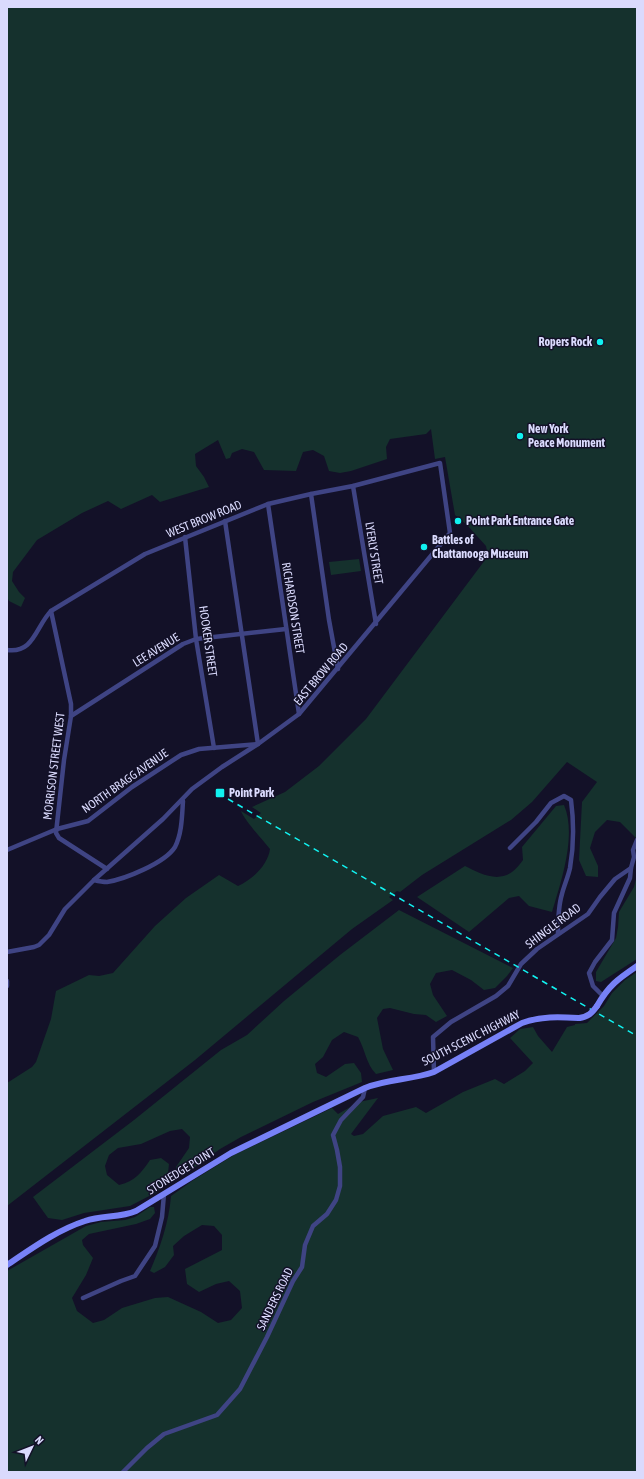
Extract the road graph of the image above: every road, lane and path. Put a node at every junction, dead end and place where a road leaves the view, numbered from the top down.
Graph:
1 (353, 486) junction
2 (312, 494) junction
3 (268, 504) junction
4 (225, 521) junction
5 (450, 534) joint
6 (185, 537) junction
7 (51, 612) junction
8 (376, 624) junction
9 (286, 629) junction
10 (242, 633) junction
11 (196, 639) junction
12 (7, 650) edge
13 (338, 668) junction
14 (299, 714) junction
15 (72, 716) junction
16 (258, 744) junction
17 (214, 748) junction
18 (183, 801) junction
19 (57, 828) junction
20 (637, 840) edge
21 (510, 848) dead end
22 (7, 850) edge
23 (631, 868) junction
24 (107, 869) junction
25 (94, 880) junction
26 (558, 934) junction
27 (7, 952) edge
28 (637, 966) edge
29 (7, 981) edge
30 (7, 986) edge
31 (603, 996) junction
32 (434, 1072) junction
33 (365, 1088) junction
34 (164, 1194) junction
35 (7, 1265) edge
36 (83, 1298) dead end
37 (123, 1472) edge

1 - 2 street, WEST BROW ROAD
1 - 5 street, WEST BROW ROAD
1 - 8 street, LYERLY STREET
2 - 3 street, WEST BROW ROAD
2 - 13 street
3 - 4 street, WEST BROW ROAD
3 - 9 street, RICHARDSON STREET
4 - 6 street, WEST BROW ROAD
4 - 10 street
5 - 8 street, EAST BROW ROAD
6 - 7 street, WEST BROW ROAD
6 - 11 street, HOOKER STREET
7 - 12 street, WEST BROW ROAD
7 - 15 street, MORRISON STREET WEST
8 - 13 street, EAST BROW ROAD
9 - 10 street, LEE AVENUE
9 - 14 street, RICHARDSON STREET
10 - 11 street, LEE AVENUE
10 - 16 street
11 - 15 street, LEE AVENUE
11 - 17 street, HOOKER STREET
13 - 14 street, EAST BROW ROAD
14 - 16 street, EAST BROW ROAD
15 - 19 street, MORRISON STREET WEST
16 - 17 street, NORTH BRAGG AVENUE
16 - 18 street, EAST BROW ROAD
17 - 19 street, NORTH BRAGG AVENUE
18 - 24 street, EAST BROW ROAD
18 - 25 street
19 - 22 street, NORTH BRAGG AVENUE
19 - 24 street
20 - 23 street
21 - 26 street
23 - 26 street, SHINGLE ROAD
23 - 31 street
24 - 25 street, EAST BROW ROAD
25 - 27 street, EAST BROW ROAD
26 - 32 street, SHINGLE ROAD
28 - 31 main road, SOUTH SCENIC HIGHWAY
29 - 30 street
31 - 32 main road, SOUTH SCENIC HIGHWAY, bridge
32 - 33 main road, SOUTH SCENIC HIGHWAY
33 - 34 main road, STONEDGE POINT
33 - 37 street, SANDERS ROAD
34 - 35 main road, STONEDGE POINT
34 - 36 street

